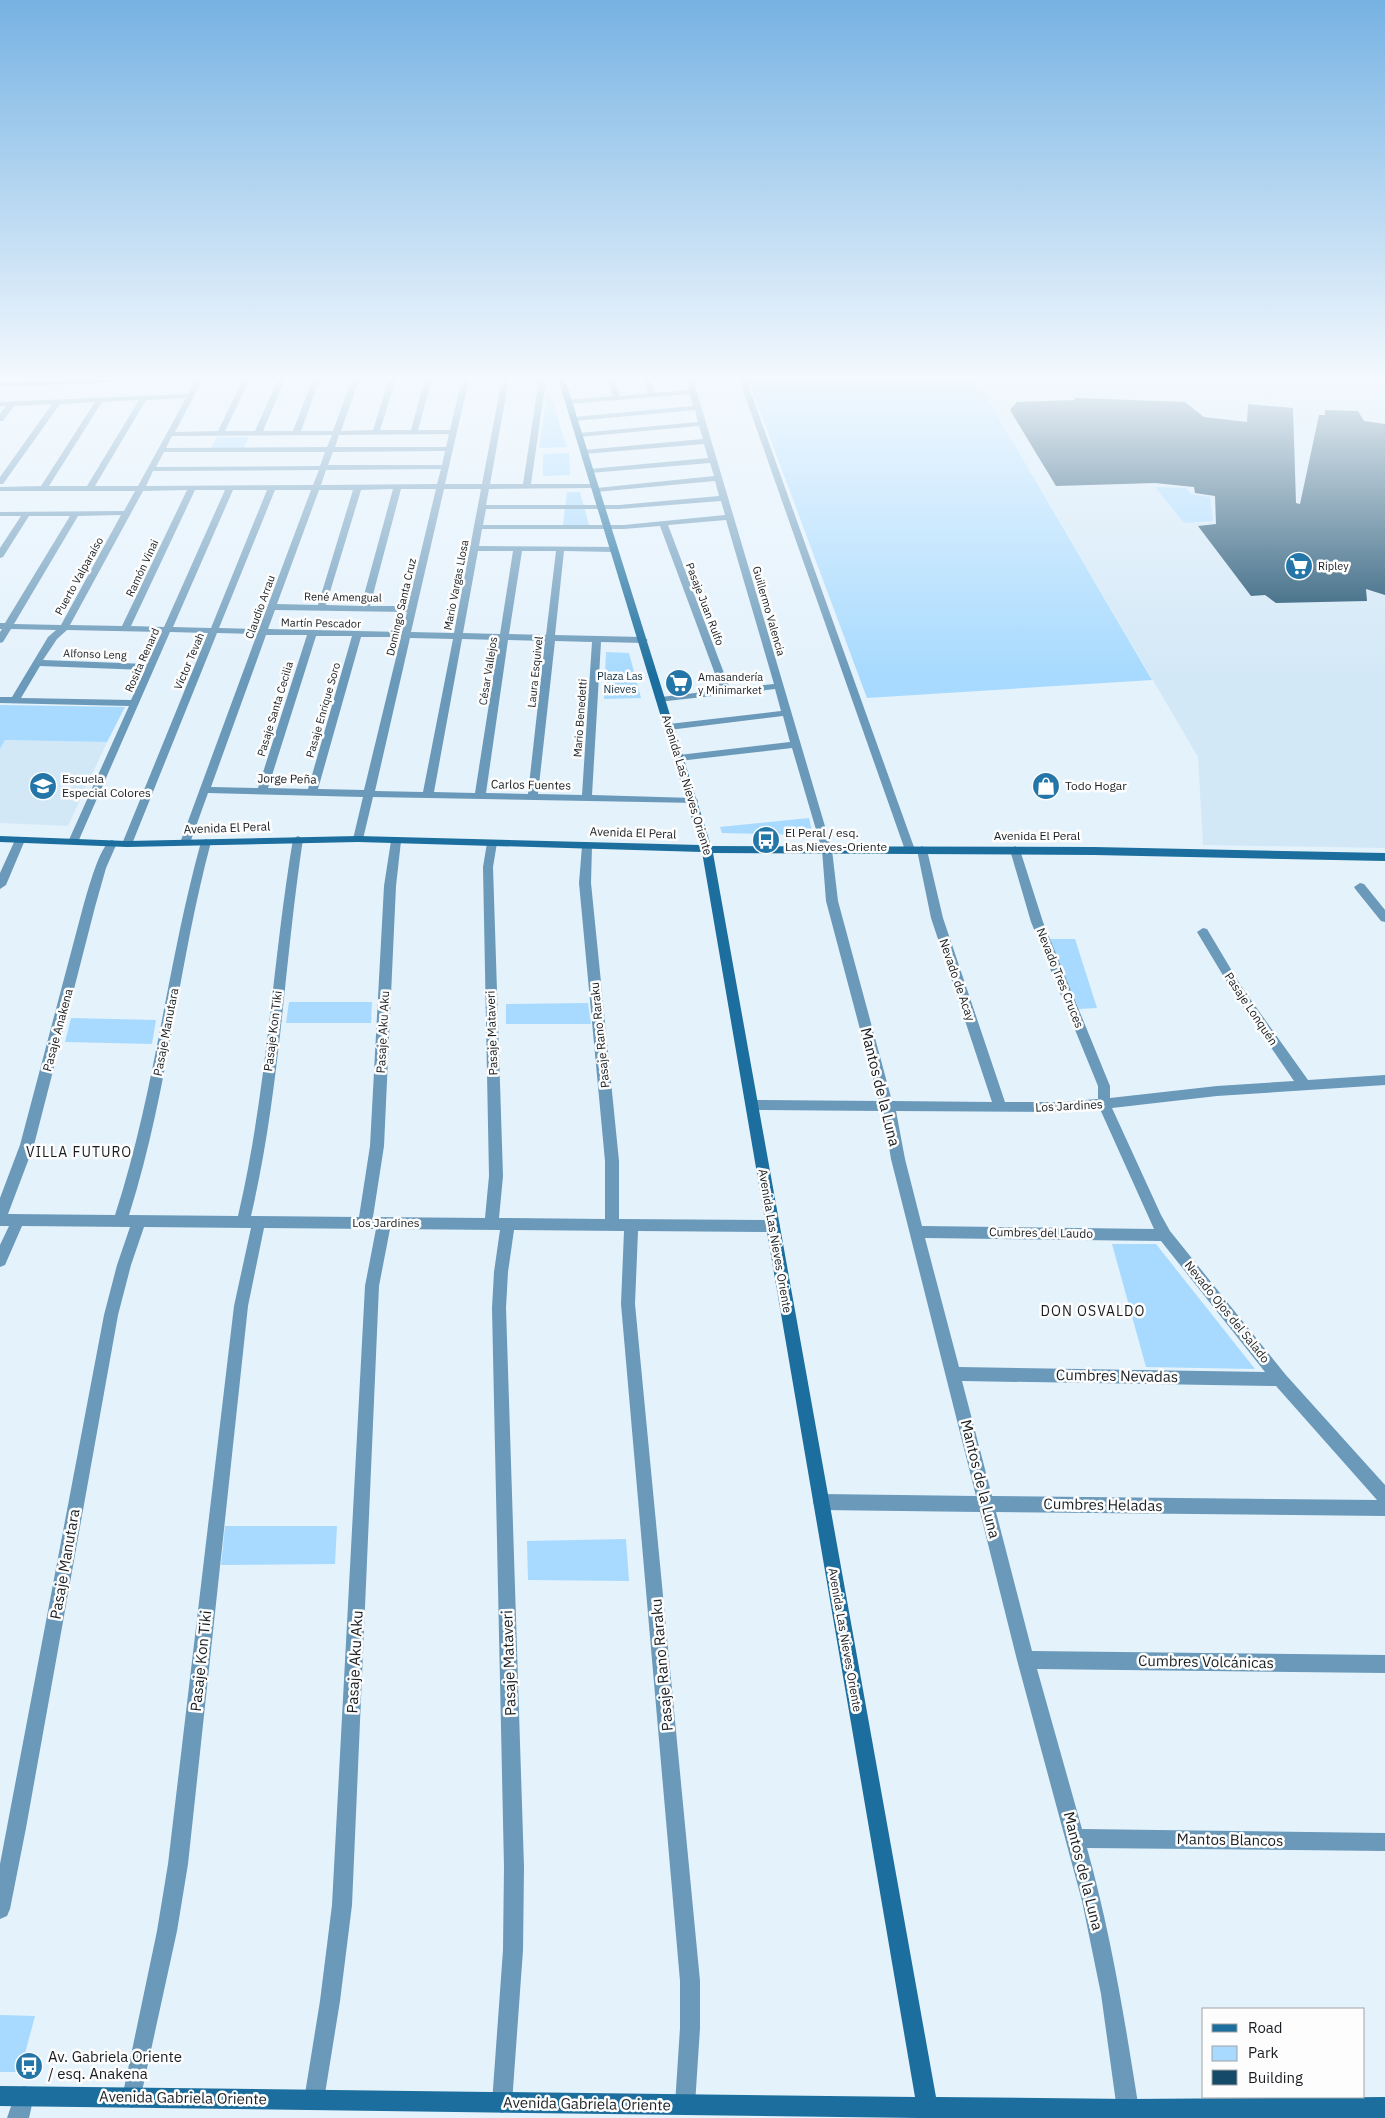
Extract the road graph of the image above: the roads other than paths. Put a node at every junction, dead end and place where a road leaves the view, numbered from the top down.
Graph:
1 (50, 478) edge
2 (96, 478) edge
3 (146, 478) edge
4 (319, 478) edge
5 (443, 478) edge
6 (488, 478) edge
7 (528, 478) edge
8 (592, 478) edge
9 (718, 478) joint
10 (779, 478) edge
11 (486, 486) junction
12 (527, 486) junction
13 (316, 487) junction
14 (358, 487) junction
15 (398, 487) junction
16 (441, 487) junction
17 (140, 488) junction
18 (192, 488) junction
19 (230, 488) junction
20 (272, 488) junction
21 (595, 488) junction
22 (0, 489) edge
23 (43, 489) junction
24 (89, 489) junction
25 (724, 498) junction
26 (482, 507) junction
27 (601, 507) junction
28 (126, 513) junction
29 (0, 514) edge
30 (26, 514) junction
31 (74, 514) junction
32 (730, 517) junction
33 (663, 524) junction
34 (478, 527) junction
35 (607, 528) junction
36 (475, 548) junction
37 (518, 548) junction
38 (560, 549) junction
39 (614, 549) junction
40 (0, 555) edge
41 (272, 607) junction
42 (321, 608) junction
43 (365, 608) junction
44 (412, 609) junction
45 (4, 626) edge
46 (64, 628) junction
47 (125, 630) junction
48 (168, 630) junction
49 (214, 632) junction
50 (263, 633) junction
51 (312, 634) junction
52 (357, 634) junction
53 (406, 636) junction
54 (458, 636) junction
55 (504, 637) junction
56 (550, 638) junction
57 (597, 639) junction
58 (0, 640) edge
59 (642, 640) junction
60 (37, 664) junction
61 (152, 667) junction
62 (780, 686) junction
63 (726, 692) junction
64 (0, 700) edge
65 (16, 700) junction
66 (661, 700) junction
67 (135, 704) junction
68 (787, 713) junction
69 (669, 727) junction
70 (797, 744) junction
71 (679, 758) junction
72 (205, 790) junction
73 (262, 791) junction
74 (312, 792) junction
75 (369, 793) junction
76 (428, 795) junction
77 (480, 796) junction
78 (533, 797) junction
79 (587, 799) junction
80 (692, 801) junction
81 (0, 839) edge
82 (298, 839) junction
83 (358, 839) junction
84 (20, 840) junction
85 (396, 840) junction
86 (74, 842) junction
87 (206, 842) junction
88 (112, 843) junction
89 (185, 843) junction
90 (492, 843) junction
91 (127, 844) junction
92 (587, 846) junction
93 (708, 849) junction
94 (827, 850) junction
95 (916, 850) junction
96 (1015, 850) junction
97 (1385, 858) edge
98 (0, 884) edge
99 (1360, 887) dead end
100 (1385, 918) edge
101 (1202, 932) dead end
102 (1385, 1080) edge
103 (1304, 1085) junction
104 (1104, 1104) junction
105 (752, 1105) junction
106 (887, 1106) junction
107 (1000, 1107) junction
108 (0, 1218) edge
109 (18, 1220) junction
110 (120, 1221) junction
111 (139, 1221) junction
112 (251, 1222) junction
113 (374, 1223) junction
114 (500, 1224) junction
115 (612, 1224) junction
116 (631, 1224) junction
117 (773, 1226) junction
118 (916, 1232) junction
119 (1165, 1235) junction
120 (0, 1261) edge
121 (953, 1374) junction
122 (1280, 1379) junction
123 (1385, 1497) edge
124 (821, 1502) junction
125 (986, 1504) junction
126 (1385, 1508) edge
127 (1026, 1660) junction
128 (1385, 1664) edge
129 (1075, 1838) junction
130 (1385, 1842) edge
131 (0, 1909) edge
132 (0, 2096) edge
133 (24, 2096) junction
134 (132, 2098) junction
135 (314, 2100) junction
136 (502, 2103) junction
137 (685, 2105) junction
138 (1385, 2108) edge
139 (1128, 2110) junction
140 (928, 2113) edge
141 (18, 2118) edge

1 - 23 street
2 - 24 street
3 - 17 street, Puerto Valparaíso
4 - 13 street, Claudio Arrau
5 - 16 street, Domingo Santa Cruz
6 - 11 street, Mario Vargas Llosa
7 - 12 street
8 - 21 street, Avenida Las Nieves Oriente
9 - 21 street
9 - 25 street, Guillermo Valencia
10 - 95 street, Nevado de Acay
11 - 12 street
11 - 16 street
11 - 26 street, Mario Vargas Llosa
12 - 21 street
13 - 14 street
13 - 20 street
13 - 41 street, Claudio Arrau
14 - 15 street
14 - 42 street
15 - 16 street
15 - 43 street
16 - 44 street, Domingo Santa Cruz
17 - 18 street
17 - 24 street
17 - 28 street, Puerto Valparaíso
18 - 19 street
18 - 47 street, Ramón Vinai
19 - 20 street
19 - 48 street, Rosita Renard
20 - 49 street, Víctor Tevah
21 - 27 street, Avenida Las Nieves Oriente
22 - 23 street
23 - 24 street
25 - 27 street
25 - 32 street, Guillermo Valencia
26 - 27 street
26 - 34 street, Mario Vargas Llosa
27 - 35 street, Avenida Las Nieves Oriente
28 - 31 street
28 - 46 street, Puerto Valparaíso
29 - 30 street
30 - 31 street
30 - 40 street
31 - 45 street
32 - 33 street
32 - 62 street, Guillermo Valencia
33 - 35 street
33 - 63 street, Pasaje Juan Rulfo
34 - 35 street
34 - 36 street, Mario Vargas Llosa
35 - 39 street, Avenida Las Nieves Oriente
36 - 37 street
36 - 54 street, Mario Vargas Llosa
37 - 38 street
37 - 55 street, César Vallejos
38 - 39 street
38 - 56 street, Laura Esquivel
39 - 59 street, Avenida Las Nieves Oriente
41 - 42 street, René Amengual
41 - 50 street, Claudio Arrau
42 - 43 street, René Amengual
43 - 44 street, René Amengual
44 - 53 street, Domingo Santa Cruz
45 - 46 street, Martín Pescador
45 - 58 street
46 - 47 street, Martín Pescador
46 - 60 street, Puerto Valparaíso
47 - 48 street, Martín Pescador
48 - 49 street, Martín Pescador
48 - 61 street, Rosita Renard
49 - 50 street, Martín Pescador
49 - 91 street, Víctor Tevah
50 - 51 street, Martín Pescador
50 - 72 street, Claudio Arrau
51 - 52 street, Martín Pescador
51 - 73 street, Pasaje Santa Cecilia
52 - 53 street, Martín Pescador
52 - 74 street, Pasaje Enrique Soro
53 - 54 street, Martín Pescador
53 - 75 street, Domingo Santa Cruz
54 - 55 street, Martín Pescador
54 - 76 street, Mario Vargas Llosa
55 - 56 street, Martín Pescador
55 - 77 street, César Vallejos
56 - 57 street, Martín Pescador
56 - 78 street, Laura Esquivel
57 - 59 street, Martín Pescador
57 - 79 street, Mario Benedetti
59 - 66 street, Avenida Las Nieves Oriente
60 - 61 street, Alfonso Leng
60 - 65 street, Puerto Valparaíso
61 - 67 street, Rosita Renard
62 - 63 street
62 - 68 street, Guillermo Valencia
63 - 66 street
64 - 65 street
65 - 67 street
66 - 69 street, Avenida Las Nieves Oriente
67 - 86 street, Rosita Renard
68 - 69 street
68 - 70 street, Guillermo Valencia
69 - 71 street, Avenida Las Nieves Oriente
70 - 71 street
70 - 94 street, Guillermo Valencia
71 - 80 street, Avenida Las Nieves Oriente
72 - 73 street, Jorge Peña
72 - 89 street, Claudio Arrau
73 - 74 street, Jorge Peña
74 - 75 street, Jorge Peña
75 - 76 street, Carlos Fuentes
75 - 83 street, Domingo Santa Cruz
76 - 77 street, Carlos Fuentes
77 - 78 street, Carlos Fuentes
78 - 79 street, Carlos Fuentes
79 - 80 street, Carlos Fuentes
80 - 93 street, Avenida Las Nieves Oriente
81 - 84 street, Avenida El Peral
82 - 83 street, Avenida El Peral
82 - 87 street, Avenida El Peral
82 - 112 street, Pasaje Kon Tiki
83 - 85 street, Avenida El Peral
84 - 86 street, Avenida El Peral
84 - 98 street
85 - 90 street, Avenida El Peral
85 - 113 street, Pasaje Aku Aku
86 - 88 street, Avenida El Peral
87 - 89 street, Avenida El Peral
87 - 110 street, Pasaje Manutara
88 - 91 street, Avenida El Peral
88 - 108 street, Pasaje Anakena
89 - 91 street, Avenida El Peral
90 - 92 street, Avenida El Peral
90 - 114 street, Pasaje Mataveri
92 - 93 street, Avenida El Peral
92 - 115 street, Pasaje Rano Raraku
93 - 94 street, Avenida El Peral
93 - 105 street, Avenida Las Nieves Oriente
94 - 95 street, Avenida El Peral
94 - 106 street, Mantos de la Luna
95 - 96 street, Avenida El Peral
95 - 107 street, Nevado de Acay
96 - 97 street, Avenida El Peral
96 - 104 street, Nevado Tres Cruces
99 - 100 street
101 - 103 street, Pasaje Lonquén
102 - 103 street, Los Jardines
103 - 104 street, Los Jardines
104 - 107 street, Los Jardines
104 - 119 street, Nevado Ojos del Salado
105 - 106 street, Los Jardines
105 - 117 street, Avenida Las Nieves Oriente
106 - 107 street, Los Jardines
106 - 118 street, Mantos de la Luna
108 - 109 street, Los Jardines
109 - 110 street, Los Jardines
109 - 120 street
110 - 111 street, Los Jardines
111 - 112 street, Los Jardines
111 - 131 street, Pasaje Manutara
112 - 113 street, Los Jardines
112 - 134 street, Pasaje Kon Tiki
113 - 114 street, Los Jardines
113 - 135 street, Pasaje Aku Aku
114 - 115 street, Los Jardines
114 - 136 street, Pasaje Mataveri
115 - 116 street, Los Jardines
116 - 117 street, Los Jardines
116 - 137 street, Pasaje Rano Raraku
117 - 124 street, Avenida Las Nieves Oriente
118 - 119 street, Cumbres del Laudo
118 - 121 street, Mantos de la Luna
119 - 122 street, Nevado Ojos del Salado
121 - 122 street, Cumbres Nevadas
121 - 125 street, Mantos de la Luna
122 - 123 street, Nevado Ojos del Salado
124 - 125 street, Cumbres Heladas
124 - 140 street, Avenida Las Nieves Oriente
125 - 126 street, Cumbres Heladas
125 - 127 street, Mantos de la Luna
127 - 128 street, Cumbres Volcánicas
127 - 129 street, Mantos de la Luna
129 - 130 street, Mantos Blancos
129 - 139 street, Mantos de la Luna
132 - 133 street, Avenida Gabriela Oriente
133 - 134 street, Avenida Gabriela Oriente
133 - 141 street
134 - 135 street, Avenida Gabriela Oriente
135 - 136 street, Avenida Gabriela Oriente
136 - 137 street, Avenida Gabriela Oriente
137 - 140 street, Avenida Gabriela Oriente
138 - 139 street, Avenida Gabriela Oriente
139 - 140 street, Avenida Gabriela Oriente

